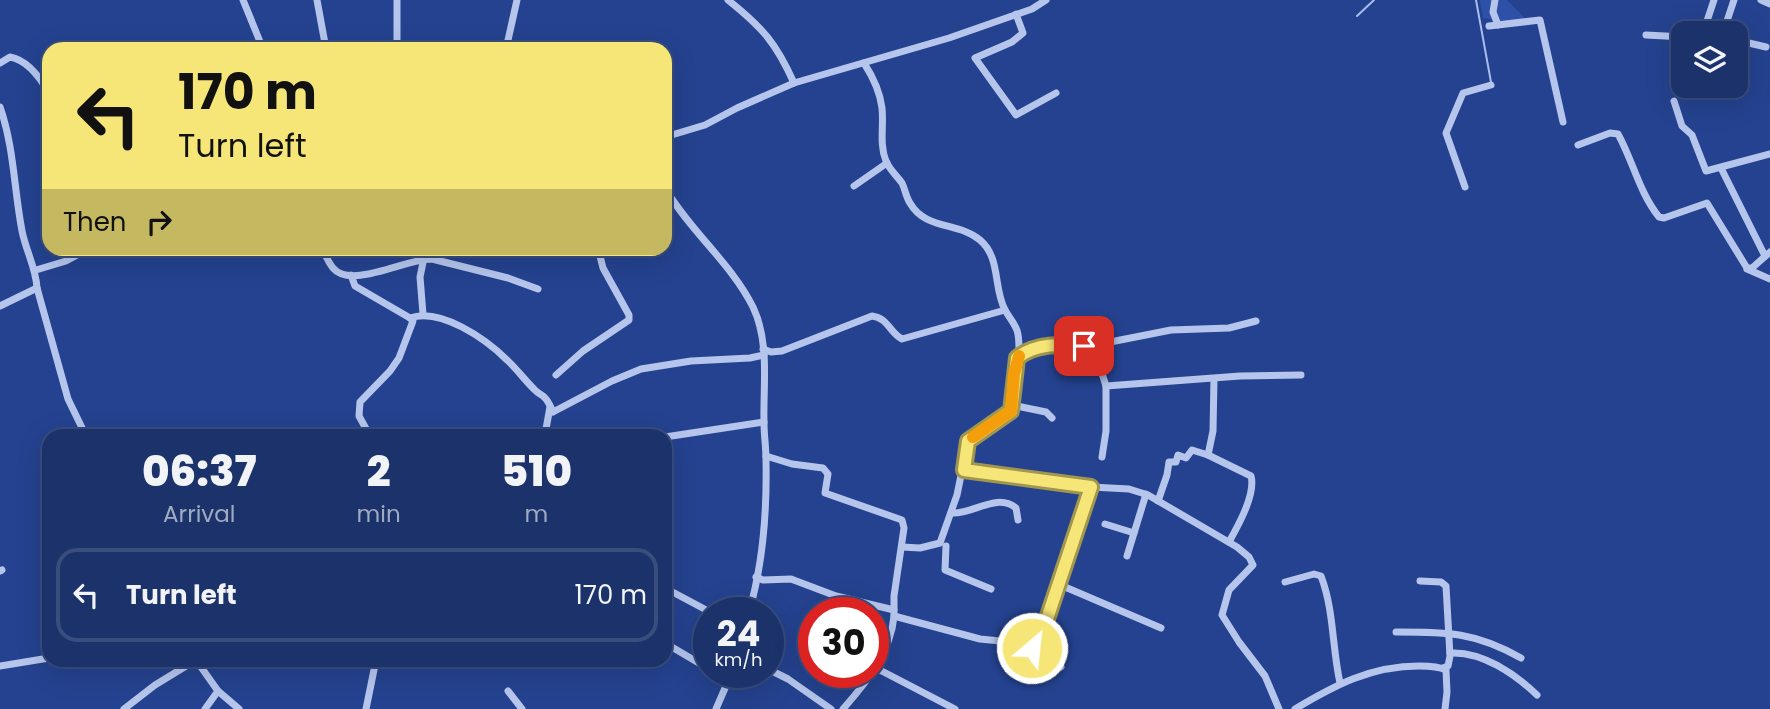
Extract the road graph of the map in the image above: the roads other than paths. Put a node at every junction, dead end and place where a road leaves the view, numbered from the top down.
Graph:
1 (243, 0) edge
2 (317, 0) edge
3 (397, 0) edge
4 (517, 0) edge
5 (728, 0) edge
6 (1046, 0) edge
7 (1496, 0) edge
8 (1714, 0) edge
9 (1734, 0) edge
10 (1761, 0) edge
11 (1037, 3) edge
12 (1770, 4) edge
13 (1016, 14) junction
14 (1707, 21) edge
15 (1727, 21) edge
16 (1498, 25) junction
17 (1489, 26) dead end
18 (1646, 35) dead end
19 (1671, 36) edge
20 (397, 40) dead end
21 (260, 42) edge
22 (325, 42) edge
23 (508, 42) edge
24 (1748, 43) edge
25 (1766, 47) dead end
26 (0, 63) edge
27 (864, 63) junction
28 (42, 81) edge
29 (794, 83) junction
30 (1492, 86) dead end
31 (1056, 93) dead end
32 (1674, 101) dead end
33 (0, 107) edge
34 (1563, 122) dead end
35 (672, 135) edge
36 (1578, 145) dead end
37 (1770, 155) edge
38 (887, 163) junction
39 (1721, 168) junction
40 (855, 186) dead end
41 (1465, 187) dead end
42 (672, 200) edge
43 (1768, 254) edge
44 (75, 256) edge
45 (326, 256) edge
46 (599, 256) edge
47 (422, 258) junction
48 (1746, 268) junction
49 (36, 270) junction
50 (351, 275) junction
51 (1770, 279) edge
52 (37, 288) junction
53 (538, 289) dead end
54 (0, 306) edge
55 (1005, 310) junction
56 (422, 314) junction
57 (410, 317) junction
58 (1256, 321) dead end
59 (1093, 346) junction
60 (1027, 349) junction
61 (763, 352) junction
62 (556, 375) dead end
63 (1301, 375) dead end
64 (1214, 379) junction
65 (1106, 386) junction
66 (1012, 405) junction
67 (550, 407) junction
68 (1052, 418) dead end
69 (764, 422) junction
70 (83, 429) edge
71 (366, 429) edge
72 (545, 429) edge
73 (672, 436) edge
74 (1208, 455) junction
75 (766, 456) junction
76 (1102, 457) dead end
77 (964, 470) junction
78 (1091, 487) junction
79 (1146, 494) junction
80 (1157, 501) junction
81 (951, 513) junction
82 (1018, 520) dead end
83 (1105, 524) dead end
84 (1134, 533) junction
85 (1230, 542) junction
86 (946, 546) dead end
87 (902, 547) junction
88 (1127, 556) dead end
89 (756, 577) junction
90 (1420, 581) dead end
91 (1285, 582) dead end
92 (1058, 584) junction
93 (990, 589) dead end
94 (672, 593) edge
95 (753, 597) edge
96 (693, 603) edge
97 (894, 613) junction
98 (1161, 628) dead end
99 (1396, 632) dead end
100 (1449, 632) junction
101 (889, 636) edge
102 (672, 647) edge
103 (1034, 650) junction
104 (1450, 653) junction
105 (1521, 658) dead end
106 (42, 659) edge
107 (693, 660) edge
108 (0, 666) edge
109 (185, 667) edge
110 (201, 667) edge
111 (375, 667) edge
112 (1061, 667) dead end
113 (1443, 668) junction
114 (889, 675) edge
115 (784, 676) edge
116 (1340, 683) junction
117 (726, 688) edge
118 (860, 688) edge
119 (218, 691) junction
120 (508, 691) dead end
121 (1538, 695) dead end
122 (124, 709) edge
123 (205, 709) edge
124 (239, 709) edge
125 (366, 709) edge
126 (522, 709) edge
127 (716, 709) edge
128 (831, 709) edge
129 (843, 709) edge
130 (955, 709) edge
131 (1279, 709) edge
132 (1295, 709) edge
133 (1445, 709) edge

1 - 21 street
2 - 22 street
3 - 20 street
4 - 23 street
5 - 29 street
6 - 11 street
7 - 16 street
8 - 14 street
9 - 15 street
10 - 12 street
11 - 13 street
13 - 27 street
13 - 31 street
16 - 17 street
16 - 34 street
18 - 19 street
24 - 25 street
26 - 28 street
27 - 29 street
27 - 38 street
29 - 35 street
30 - 41 street
32 - 39 street
33 - 49 street
36 - 48 street
37 - 39 street
38 - 40 street
38 - 55 street
39 - 43 street
42 - 61 street
43 - 48 street
44 - 49 street
45 - 50 street
46 - 62 street
47 - 50 street
47 - 53 street
47 - 56 street
48 - 51 street
49 - 52 street
50 - 57 street
52 - 54 street
52 - 70 street
55 - 60 street
55 - 61 street
56 - 57 street
56 - 67 street
57 - 71 street
58 - 59 street
59 - 60 street
59 - 65 street
60 - 66 street
61 - 67 street
61 - 69 street
63 - 64 street
64 - 65 street
64 - 74 street
65 - 76 street
66 - 68 street
66 - 77 street
67 - 72 street
69 - 73 street
69 - 75 street
74 - 80 street
74 - 85 street
75 - 87 street
75 - 89 street
77 - 78 street
77 - 81 street
78 - 79 street
78 - 92 street
79 - 80 street
79 - 84 street
80 - 85 street
81 - 82 street
81 - 87 street
83 - 84 street
84 - 88 street
85 - 131 street
86 - 93 street
87 - 97 street
89 - 95 street
89 - 97 street
90 - 100 street
91 - 116 street
92 - 98 street
92 - 103 street
94 - 96 street
97 - 101 street
97 - 103 street
99 - 100 street
100 - 104 street
100 - 105 street
102 - 107 street
103 - 112 street
104 - 113 street
104 - 121 street
106 - 108 street
109 - 122 street
110 - 119 street
111 - 125 street
113 - 116 street
113 - 133 street
114 - 130 street
115 - 128 street
116 - 132 street
117 - 127 street
118 - 129 street
119 - 123 street
119 - 124 street
120 - 126 street

